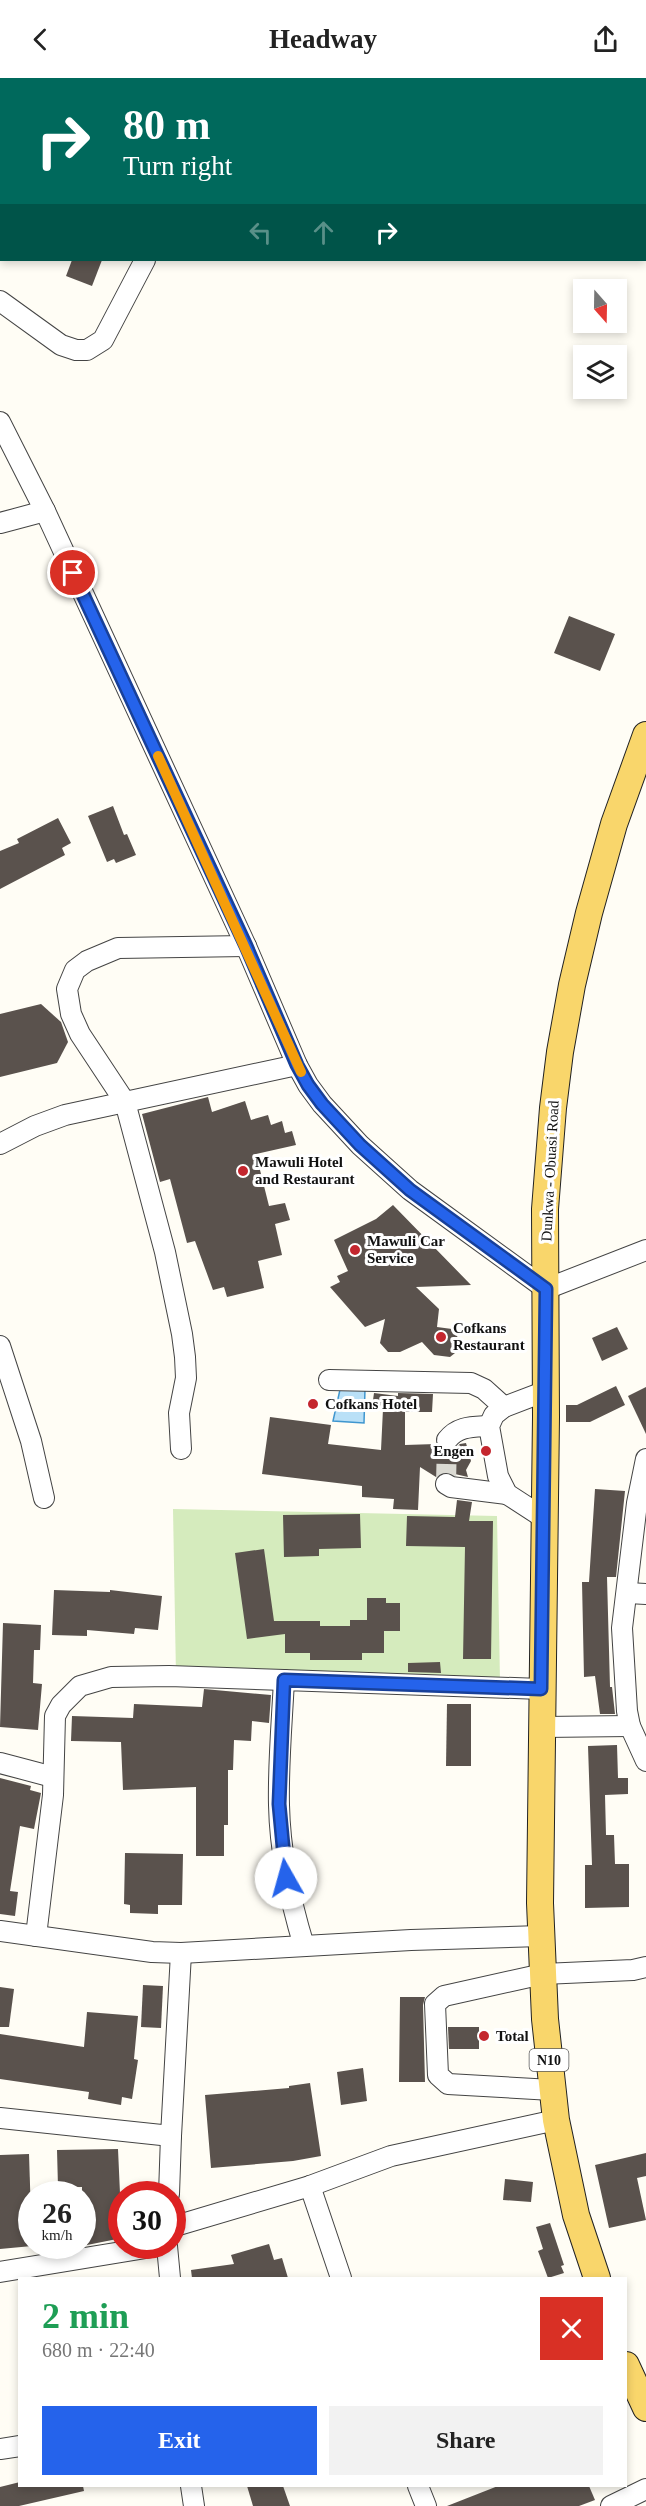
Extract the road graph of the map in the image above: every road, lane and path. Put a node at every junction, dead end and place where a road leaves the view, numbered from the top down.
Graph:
1 (144, 261) edge
2 (0, 301) edge
3 (0, 422) edge
4 (45, 511) junction
5 (0, 523) edge
6 (646, 735) edge
7 (246, 946) junction
8 (297, 1065) junction
9 (125, 1102) junction
10 (0, 1144) edge
11 (646, 1250) edge
12 (546, 1289) junction
13 (0, 1346) edge
14 (329, 1380) dead end
15 (546, 1391) junction
16 (504, 1407) junction
17 (489, 1426) junction
18 (447, 1440) dead end
19 (181, 1449) dead end
20 (646, 1459) edge
21 (446, 1484) dead end
22 (507, 1494) junction
23 (44, 1498) dead end
24 (544, 1518) junction
25 (637, 1593) edge
26 (284, 1680) junction
27 (541, 1689) junction
28 (630, 1726) junction
29 (543, 1727) junction
30 (646, 1761) edge
31 (0, 1763) edge
32 (53, 1778) junction
33 (0, 1931) edge
34 (36, 1936) junction
35 (541, 1936) junction
36 (304, 1946) junction
37 (181, 1953) junction
38 (646, 1967) edge
39 (543, 1974) junction
40 (552, 2090) junction
41 (0, 2118) edge
42 (556, 2120) junction
43 (171, 2136) junction
44 (169, 2181) edge
45 (310, 2186) junction
46 (186, 2223) edge
47 (108, 2254) edge
48 (168, 2259) edge
49 (0, 2272) edge
50 (170, 2277) edge
51 (341, 2277) edge
52 (597, 2277) edge
53 (627, 2367) edge
54 (646, 2408) edge
55 (18, 2446) edge
56 (0, 2449) edge
57 (191, 2487) edge
58 (418, 2487) edge
59 (646, 2488) edge
60 (194, 2506) edge
61 (426, 2506) edge
62 (611, 2506) edge

1 - 2 street
3 - 4 street
4 - 5 street
4 - 7 street
6 - 12 main road, Dunkwa - Obuasi Road / N10
7 - 8 street
7 - 9 street
8 - 9 street
8 - 12 street
9 - 10 street
9 - 19 street
11 - 12 street
12 - 15 main road, Dunkwa - Obuasi Road / N10
13 - 23 street
14 - 16 street
15 - 16 street
15 - 24 main road, Dunkwa - Obuasi Road / N10
16 - 17 street
17 - 18 street
17 - 22 street
20 - 25 street
21 - 22 street
22 - 24 street
24 - 27 main road, Dunkwa - Obuasi Road / N10
25 - 28 street
26 - 27 street
26 - 32 street
26 - 36 street
27 - 29 main road, Dunkwa - Obuasi Road / N10
28 - 29 street
28 - 30 street
29 - 35 main road, Dunkwa - Obuasi Road / N10
31 - 32 street
32 - 34 street
33 - 34 street
34 - 37 street
35 - 36 street
35 - 39 main road, N10
36 - 37 street
37 - 43 street
38 - 39 street
39 - 40 main road, N10
39 - 40 street
40 - 42 main road, N10
41 - 43 street
42 - 45 street
42 - 52 main road, N10
43 - 44 street
45 - 46 street
45 - 51 street
47 - 49 street
48 - 50 street
53 - 54 main road
55 - 56 street
57 - 60 street
58 - 61 street
59 - 62 street

